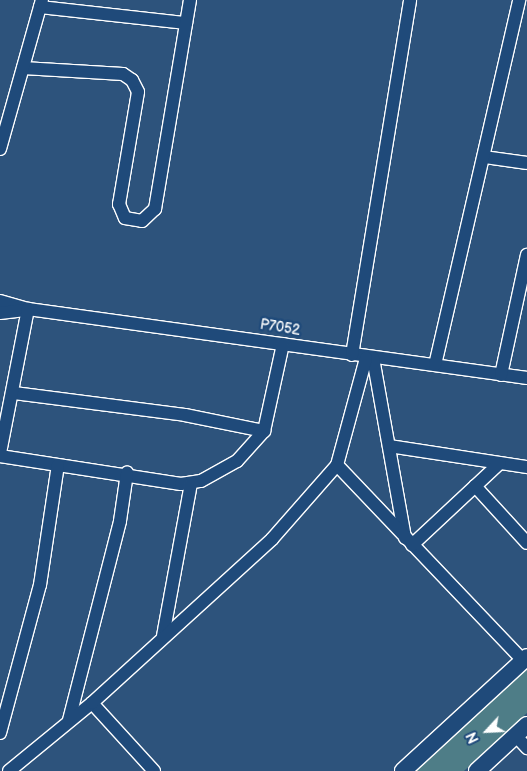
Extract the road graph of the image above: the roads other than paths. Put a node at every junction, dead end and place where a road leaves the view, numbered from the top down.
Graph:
1 (190, 0) edge
2 (410, 0) edge
3 (519, 0) edge
4 (41, 4) edge
5 (186, 23) junction
6 (23, 68) junction
7 (0, 149) edge
8 (484, 157) junction
9 (527, 163) edge
10 (527, 255) edge
11 (0, 301) edge
12 (0, 307) edge
13 (28, 309) junction
14 (0, 314) edge
15 (282, 344) junction
16 (352, 355) junction
17 (369, 358) junction
18 (435, 365) junction
19 (501, 375) junction
20 (527, 378) edge
21 (14, 393) junction
22 (264, 432) junction
23 (389, 446) junction
24 (0, 454) edge
25 (500, 463) junction
26 (58, 465) junction
27 (337, 466) junction
28 (527, 467) edge
29 (127, 473) junction
30 (191, 484) junction
31 (475, 486) junction
32 (526, 541) edge
33 (409, 542) junction
34 (163, 636) junction
35 (525, 658) edge
36 (92, 703) junction
37 (69, 720) junction
38 (521, 730) edge
39 (0, 733) edge
40 (527, 748) edge
41 (9, 771) edge
42 (154, 771) edge
43 (402, 771) edge
44 (477, 771) edge

1 - 5 street
2 - 16 street
3 - 8 street
4 - 5 street
4 - 6 street
5 - 6 street
6 - 7 street
8 - 9 street
8 - 18 street
10 - 19 street
11 - 13 street, P7052
12 - 13 street, P7052
13 - 14 street, P7052
13 - 15 street, P7052
13 - 21 street
15 - 16 street, P7052
15 - 22 street
16 - 17 street, P7052
17 - 18 street, P7052
17 - 23 street
17 - 27 street
18 - 19 street, P7052
19 - 20 street, P7052
21 - 22 street
21 - 24 street
22 - 30 street
23 - 25 street
23 - 33 street
24 - 26 street
25 - 28 street
25 - 31 street
26 - 29 street
26 - 39 street
27 - 33 street
27 - 34 street
29 - 30 street
29 - 37 street
30 - 34 street
31 - 32 street
31 - 33 street
33 - 35 street
34 - 36 street
35 - 43 street
36 - 37 street
36 - 42 street
37 - 41 street
38 - 40 street
38 - 44 street

